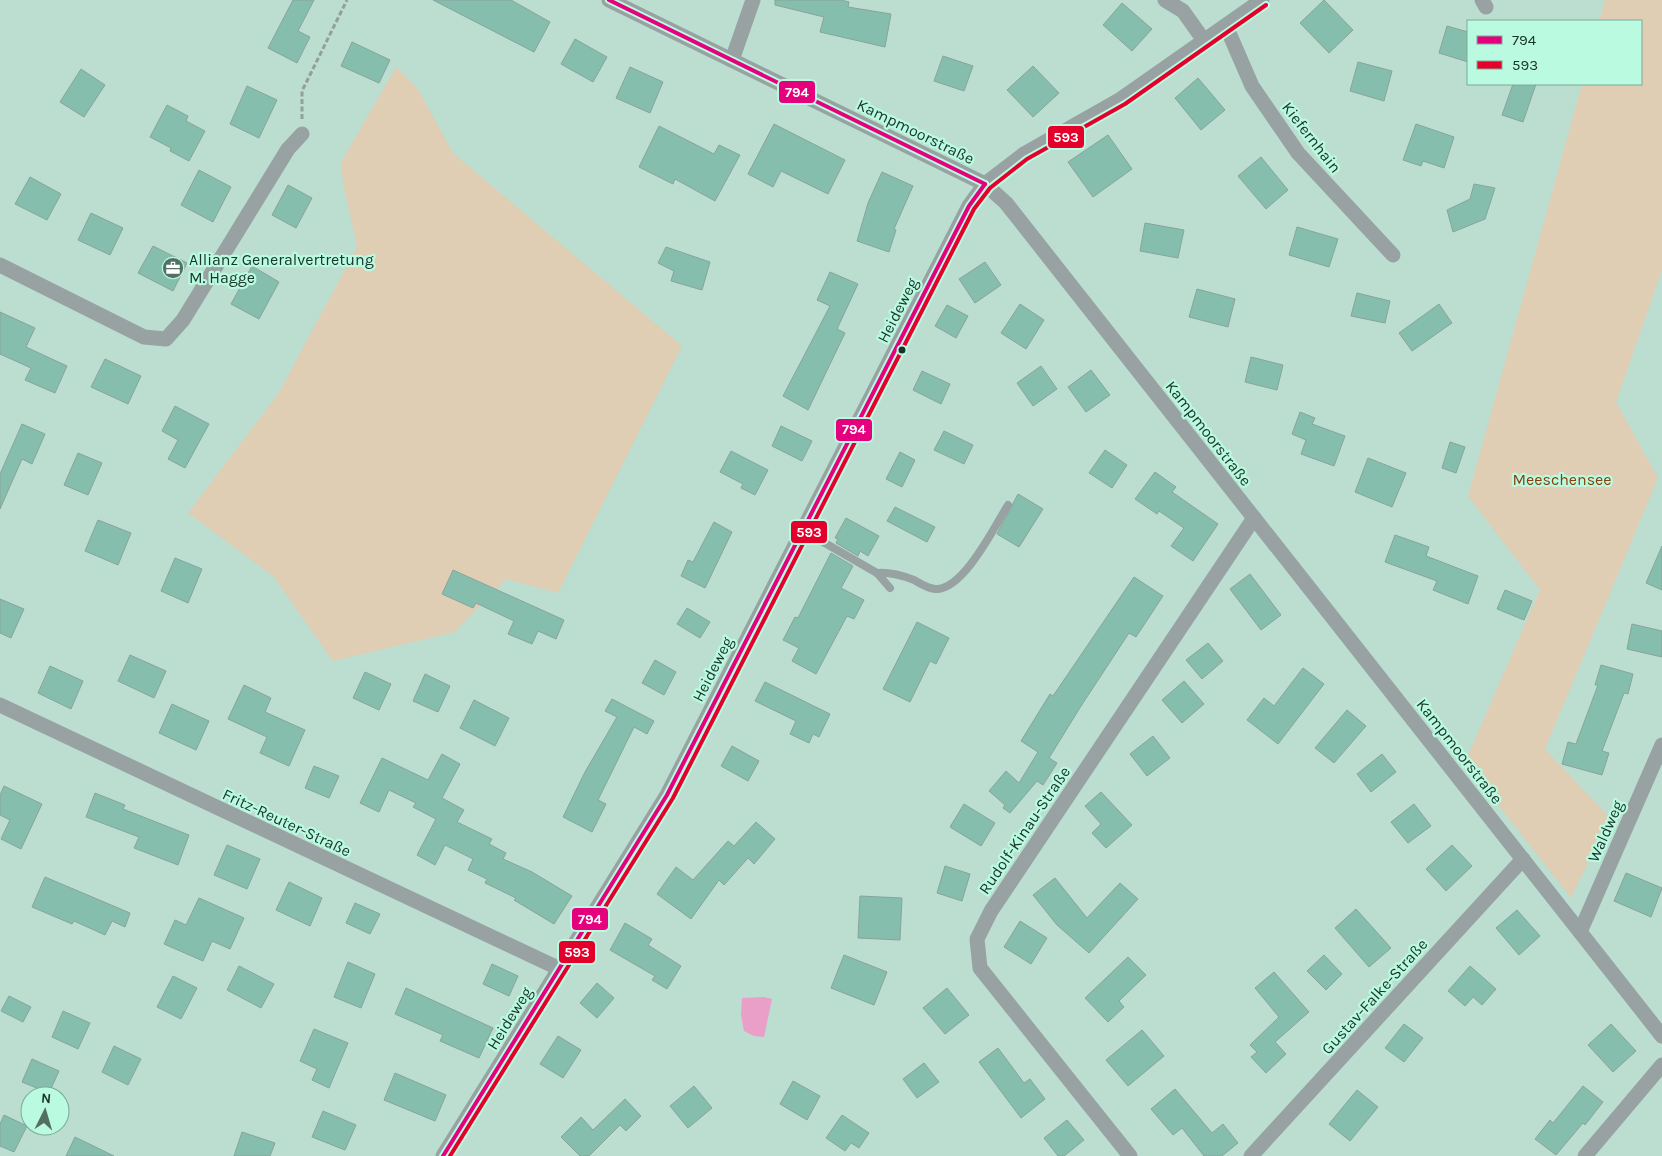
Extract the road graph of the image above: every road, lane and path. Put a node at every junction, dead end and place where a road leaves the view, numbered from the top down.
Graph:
1 (347, 0) edge
2 (610, 0) edge
3 (753, 0) edge
4 (1165, 0) edge
5 (1262, 0) edge
6 (1226, 26) junction
7 (1205, 42) junction
8 (732, 60) junction
9 (302, 134) joint
10 (985, 184) junction
11 (1393, 255) dead end
12 (0, 265) edge
13 (1008, 505) dead end
14 (1254, 518) junction
15 (804, 531) junction
16 (876, 573) junction
17 (890, 588) dead end
18 (0, 705) edge
19 (1662, 745) edge
20 (1523, 859) junction
21 (1580, 932) junction
22 (560, 969) junction
23 (1662, 1036) edge
24 (1662, 1065) edge
25 (443, 1156) edge
26 (1130, 1156) edge
27 (1251, 1156) edge
28 (1585, 1156) edge

1 - 9 path
2 - 8 street, Kampmoorstraße
3 - 8 street
4 - 7 street
5 - 6 street
6 - 7 street
6 - 11 street, Kiefernhain
7 - 10 street
8 - 10 street, Kampmoorstraße
9 - 12 street
10 - 14 street, Kampmoorstraße
10 - 15 street, Heideweg
13 - 16 lane
14 - 20 street, Kampmoorstraße
14 - 26 street, Rudolf-Kinau-Straße
15 - 16 lane
15 - 22 street, Heideweg
16 - 17 lane
18 - 22 street, Fritz-Reuter-Straße
19 - 21 street, Waldweg
20 - 21 street, Kampmoorstraße
20 - 27 street, Gustav-Falke-Straße
21 - 23 street, Kampmoorstraße
22 - 25 street, Heideweg
24 - 28 street

